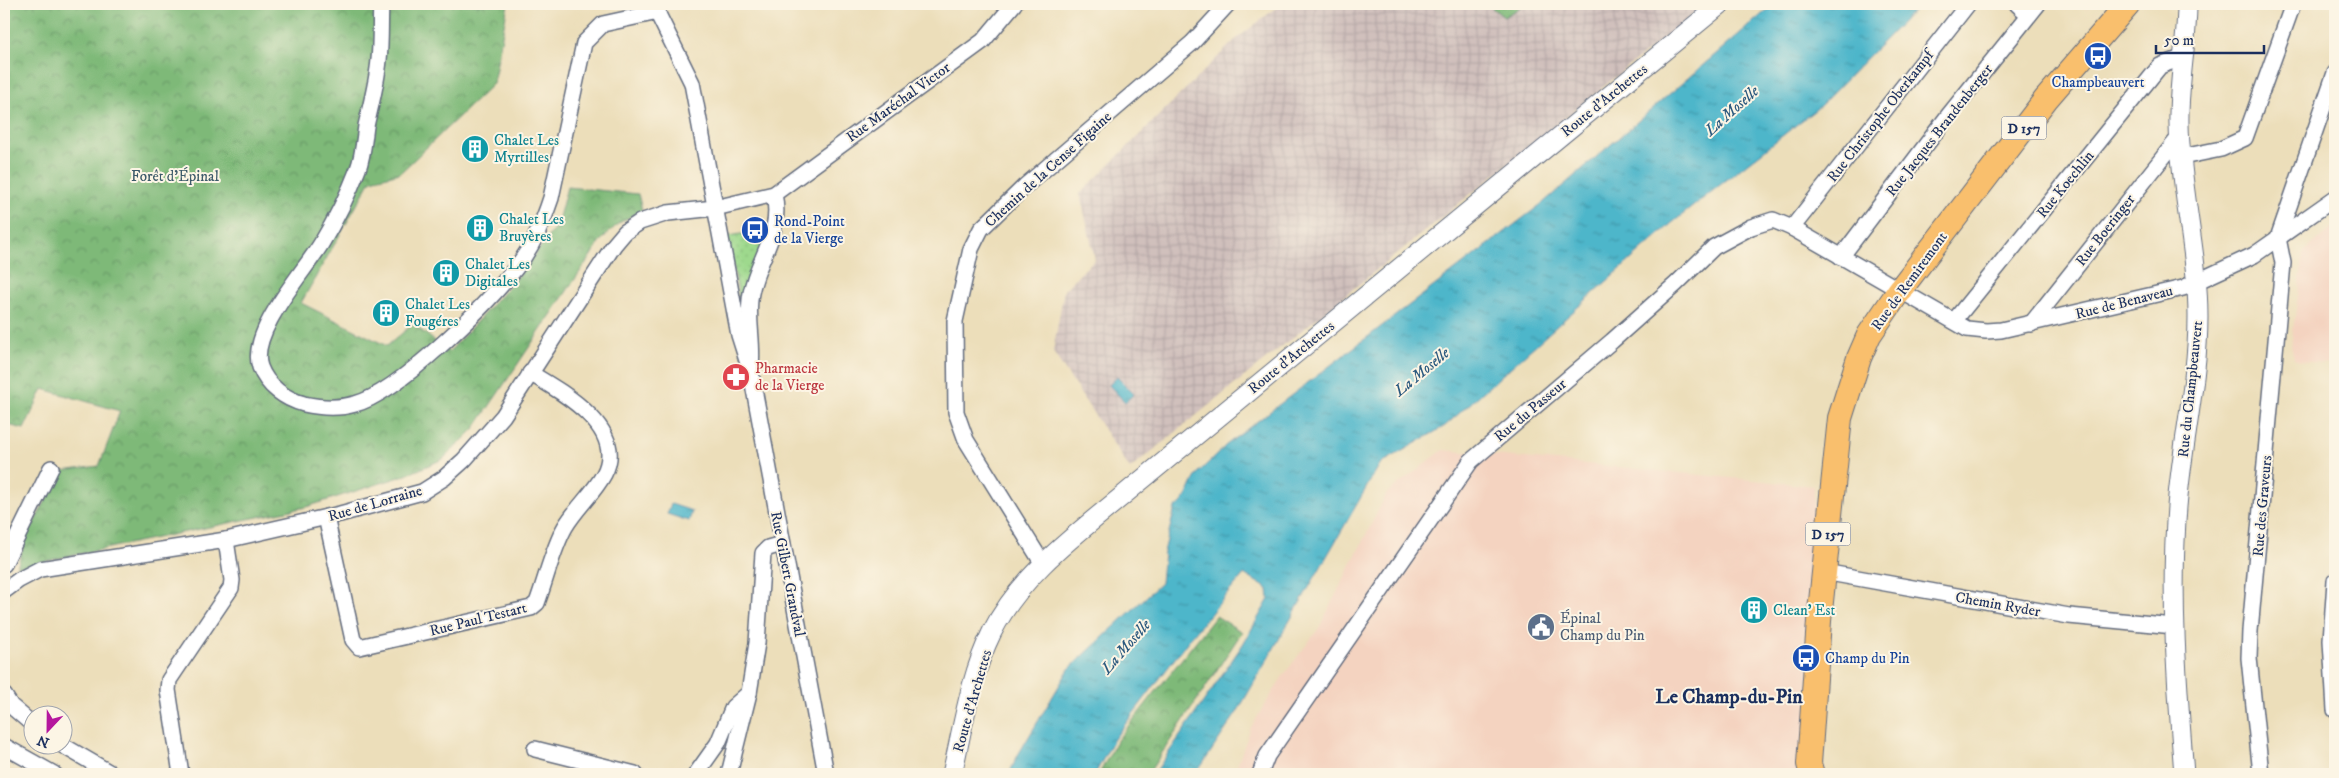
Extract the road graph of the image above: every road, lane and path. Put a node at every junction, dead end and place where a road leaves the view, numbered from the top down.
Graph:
1 (381, 4) edge
2 (1014, 4) edge
3 (1228, 4) edge
4 (1721, 4) edge
5 (1968, 4) edge
6 (2017, 4) edge
7 (2128, 4) edge
8 (2187, 4) edge
9 (2294, 4) edge
10 (656, 8) edge
11 (2034, 9) edge
12 (2184, 57) junction
13 (2335, 73) edge
14 (2180, 136) junction
15 (2182, 156) junction
16 (774, 194) junction
17 (2335, 198) edge
18 (715, 208) junction
19 (1792, 228) junction
20 (2278, 238) junction
21 (1841, 257) junction
22 (2196, 283) junction
23 (1899, 291) junction
24 (1954, 321) junction
25 (2031, 324) junction
26 (750, 373) junction
27 (530, 374) junction
28 (50, 468) dead end
29 (326, 517) junction
30 (226, 540) junction
31 (782, 544) junction
32 (4, 564) edge
33 (1043, 564) junction
34 (1824, 572) junction
35 (2335, 581) edge
36 (4, 591) edge
37 (2174, 626) junction
38 (749, 693) junction
39 (4, 695) edge
40 (2335, 710) edge
41 (22, 715) edge
42 (4, 746) edge
43 (534, 750) dead end
44 (72, 751) edge
45 (1809, 771) edge
46 (54, 774) edge
47 (112, 774) edge
48 (181, 774) edge
49 (635, 774) edge
50 (696, 774) edge
51 (729, 774) edge
52 (826, 774) edge
53 (952, 774) edge
54 (1260, 774) edge
55 (2184, 774) edge
56 (2261, 774) edge

1 - 10 street
2 - 16 street, Rue Maréchal Victor
3 - 33 street, Chemin de la Cense Figaine
4 - 33 street, Route d'Archettes
5 - 19 street, Rue Christophe Oberkampf
6 - 11 street
7 - 23 main road, Rue de Remiremont / D 157
8 - 12 street, Rue du Champbeauvert
9 - 15 street
10 - 18 street, Rue Gilbert Grandval
11 - 21 street, Rue Jacques Brandenberger
12 - 14 street, Rue du Champbeauvert
12 - 24 street, Rue Koechlin
13 - 20 street
14 - 15 street, Rue du Champbeauvert
14 - 25 street, Rue Boeringer
15 - 22 street, Rue du Champbeauvert
16 - 18 street, Rue Maréchal Victor
16 - 26 street, Rue Gilbert Grandval
17 - 20 street, Rue de Benaveau
18 - 26 street, Rue Gilbert Grandval
18 - 27 street, Rue de Lorraine
19 - 21 street, Rue du Passeur
19 - 54 street, Rue du Passeur
20 - 22 street, Rue de Benaveau
20 - 56 street, Rue des Graveurs
21 - 23 street, Rue du Passeur
22 - 25 street, Rue de Benaveau
22 - 37 street, Rue du Champbeauvert
23 - 24 street, Rue de Benaveau
23 - 34 main road, Rue de Remiremont / D 157
24 - 25 street, Rue de Benaveau
26 - 31 street, Rue Gilbert Grandval
27 - 29 street, Rue de Lorraine
27 - 29 street, Rue Paul Testart
28 - 32 street
29 - 30 street, Rue de Lorraine
30 - 36 street, Rue de Lorraine
30 - 48 street
31 - 38 street
31 - 52 street, Rue Gilbert Grandval
33 - 53 street, Route d'Archettes
34 - 37 street, Chemin Ryder
34 - 45 main road, Rue de Remiremont / D 157
35 - 40 street
37 - 55 street, Rue du Champbeauvert
38 - 50 street
38 - 51 street
39 - 41 street
42 - 46 street
43 - 49 street
44 - 47 street

